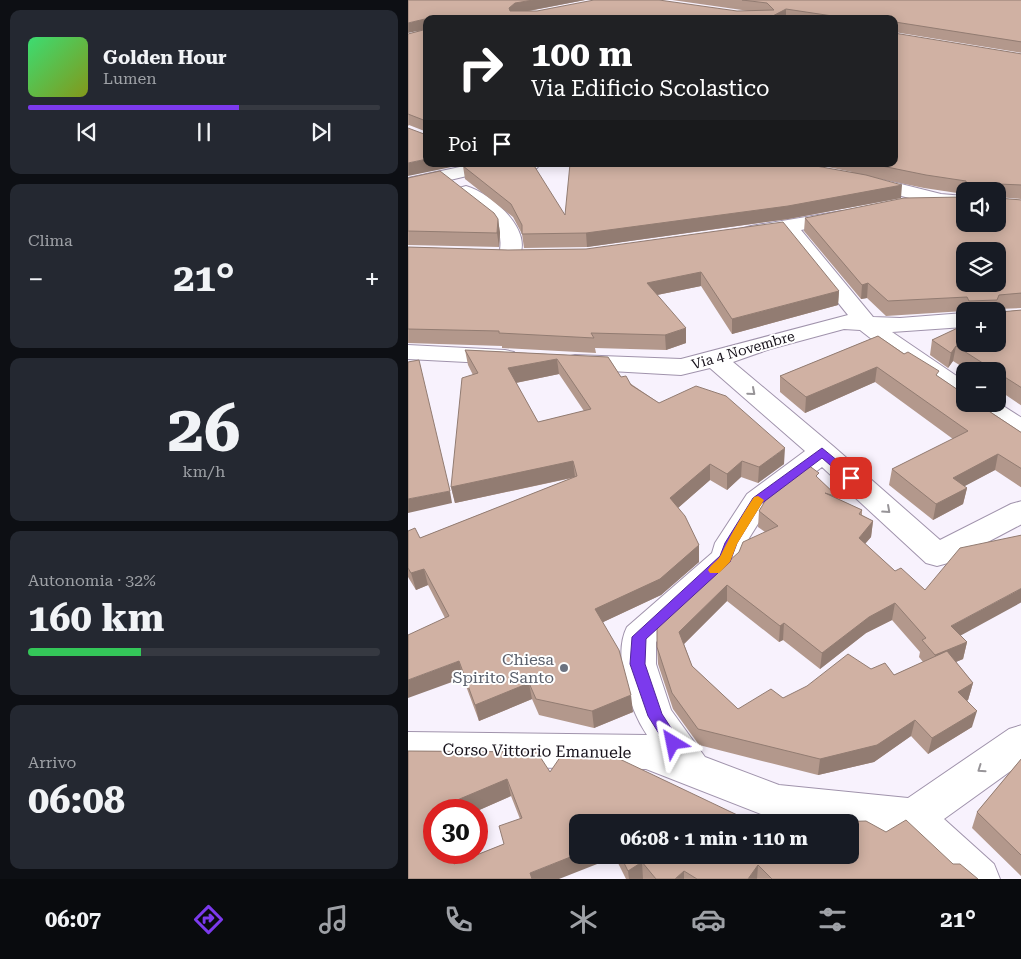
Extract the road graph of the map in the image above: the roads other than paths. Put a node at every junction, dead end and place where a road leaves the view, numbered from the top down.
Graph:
1 (477, 167) edge
2 (446, 175) junction
3 (847, 177) edge
4 (408, 184) edge
5 (942, 200) junction
6 (956, 201) edge
7 (886, 207) edge
8 (857, 214) edge
9 (788, 227) junction
10 (732, 235) edge
11 (533, 256) edge
12 (956, 321) edge
13 (866, 323) junction
14 (408, 352) edge
15 (523, 358) edge
16 (552, 360) edge
17 (715, 360) junction
18 (956, 387) edge
19 (994, 412) edge
20 (1022, 430) edge
21 (822, 452) junction
22 (1022, 511) edge
23 (1022, 741) edge
24 (408, 749) edge
25 (691, 769) junction
26 (913, 817) junction
27 (979, 879) edge

1 - 2 street
2 - 4 street
2 - 11 street
3 - 5 street
5 - 6 street
5 - 7 street
8 - 9 street
9 - 10 street
9 - 13 street
12 - 13 street, Via 4 Novembre
13 - 17 street, Via 4 Novembre
13 - 18 street
14 - 15 street
16 - 17 street, Via 4 Novembre
17 -> 21 street
19 - 20 street
21 -> 22 street
21 - 25 street
23 -> 26 street
24 - 25 street, Corso Vittorio Emanuele
25 - 26 street, Corso Vittorio Emanuele
26 - 27 street

